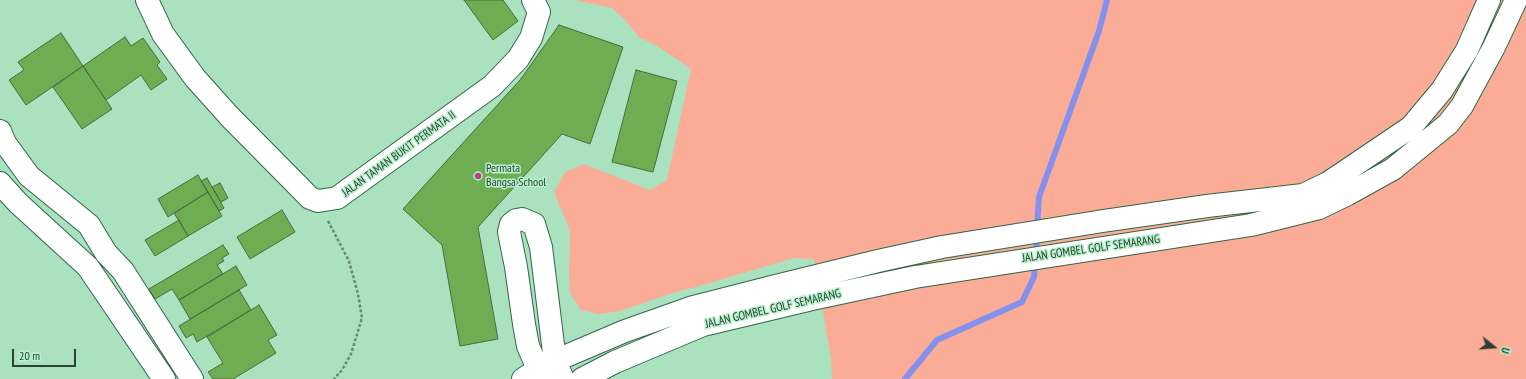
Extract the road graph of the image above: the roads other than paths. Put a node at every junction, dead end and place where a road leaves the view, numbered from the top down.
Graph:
1 (147, 0) edge
2 (533, 0) edge
3 (1489, 0) edge
4 (1516, 0) edge
5 (0, 131) edge
6 (1418, 135) junction
7 (0, 183) edge
8 (1029, 233) junction
9 (1028, 259) junction
10 (544, 373) edge
11 (164, 379) edge
12 (192, 379) edge
13 (582, 379) edge

1 - 2 street, JALAN TAMAN BUKIT PERMATA II
3 - 6 street, JALAN GOMBEL GOLF SEMARANG
4 - 6 street, JALAN GOMBEL GOLF SEMARANG
5 - 12 street
6 - 8 street, JALAN GOMBEL GOLF SEMARANG
6 - 9 street, JALAN GOMBEL GOLF SEMARANG
7 - 11 street
8 - 9 street
8 - 10 street, JALAN GOMBEL GOLF SEMARANG
9 - 13 street, JALAN GOMBEL GOLF SEMARANG
10 - 10 street

